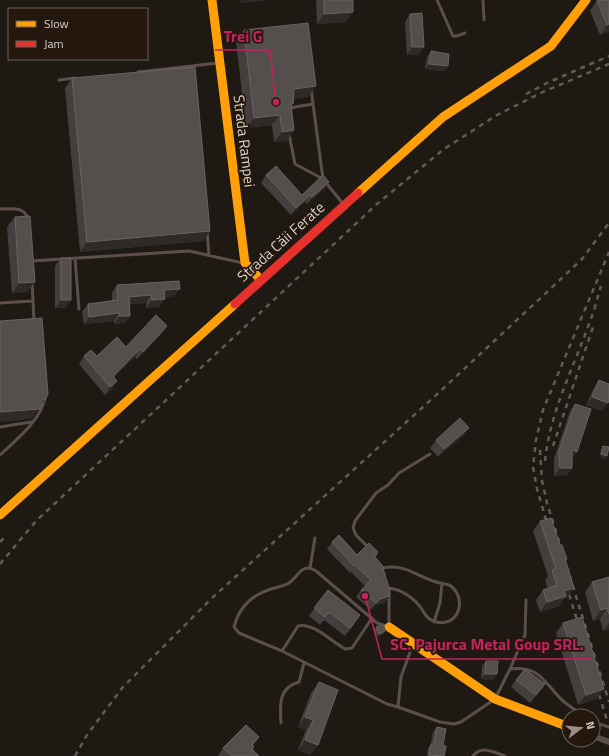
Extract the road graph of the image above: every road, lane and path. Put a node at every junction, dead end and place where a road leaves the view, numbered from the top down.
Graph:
1 (212, 0) edge
2 (437, 0) edge
3 (483, 0) edge
4 (586, 0) edge
5 (484, 20) dead end
6 (465, 32) dead end
7 (220, 62) junction
8 (130, 73) edge
9 (83, 77) edge
10 (59, 80) dead end
11 (310, 81) edge
12 (313, 104) junction
13 (289, 113) edge
14 (289, 131) edge
15 (323, 178) junction
16 (344, 205) junction
17 (0, 209) edge
18 (206, 224) edge
19 (29, 225) edge
20 (31, 253) edge
21 (209, 254) junction
22 (75, 258) junction
23 (31, 261) junction
24 (245, 263) junction
25 (32, 267) edge
26 (32, 274) edge
27 (261, 280) junction
28 (33, 302) junction
29 (0, 303) edge
30 (79, 309) dead end
31 (34, 325) edge
32 (45, 393) edge
33 (31, 422) junction
34 (0, 427) edge
35 (430, 454) dead end
36 (0, 455) edge
37 (0, 515) edge
38 (315, 538) dead end
39 (373, 553) edge
40 (378, 562) edge
41 (310, 568) junction
42 (382, 568) junction
43 (384, 575) edge
44 (386, 582) edge
45 (442, 583) junction
46 (388, 588) junction
47 (526, 600) dead end
48 (372, 618) junction
49 (434, 622) junction
50 (389, 627) junction
51 (413, 644) junction
52 (282, 652) junction
53 (304, 663) junction
54 (510, 669) junction
55 (495, 699) junction
56 (398, 707) junction
57 (573, 708) edge
58 (281, 723) dead end
59 (561, 724) edge
60 (472, 756) edge
61 (505, 756) edge

1 - 7 street, Strada Rampei
2 - 6 lane
3 - 5 lane
4 - 16 street, Strada Căii Ferate
7 - 8 lane
7 - 24 street, Strada Rampei
9 - 10 lane
11 - 12 lane
12 - 13 lane
12 - 15 lane
14 - 15 lane
15 - 16 lane
16 - 27 street, Strada Căii Ferate
17 - 19 lane
18 - 21 lane
20 - 23 lane
21 - 22 lane
21 - 24 lane
22 - 23 lane
22 - 30 lane
23 - 25 lane
24 - 27 street
26 - 28 lane
27 - 37 street, Strada Căii Ferate
28 - 29 lane
28 - 31 lane
32 - 33 lane
33 - 34 lane
33 - 36 lane
35 - 39 lane
38 - 41 lane
40 - 42 lane
41 - 48 lane
41 - 52 lane
42 - 43 lane
42 - 45 lane
44 - 46 lane
45 - 49 lane
45 - 49 lane
46 - 49 lane
46 - 50 lane
47 - 54 lane
48 - 50 lane
48 - 52 lane
50 - 51 street
51 - 55 street
51 - 56 lane
52 - 53 lane
53 - 56 lane
53 - 58 lane
54 - 55 lane
54 - 57 lane
55 - 56 lane
55 - 59 street
60 - 61 lane

